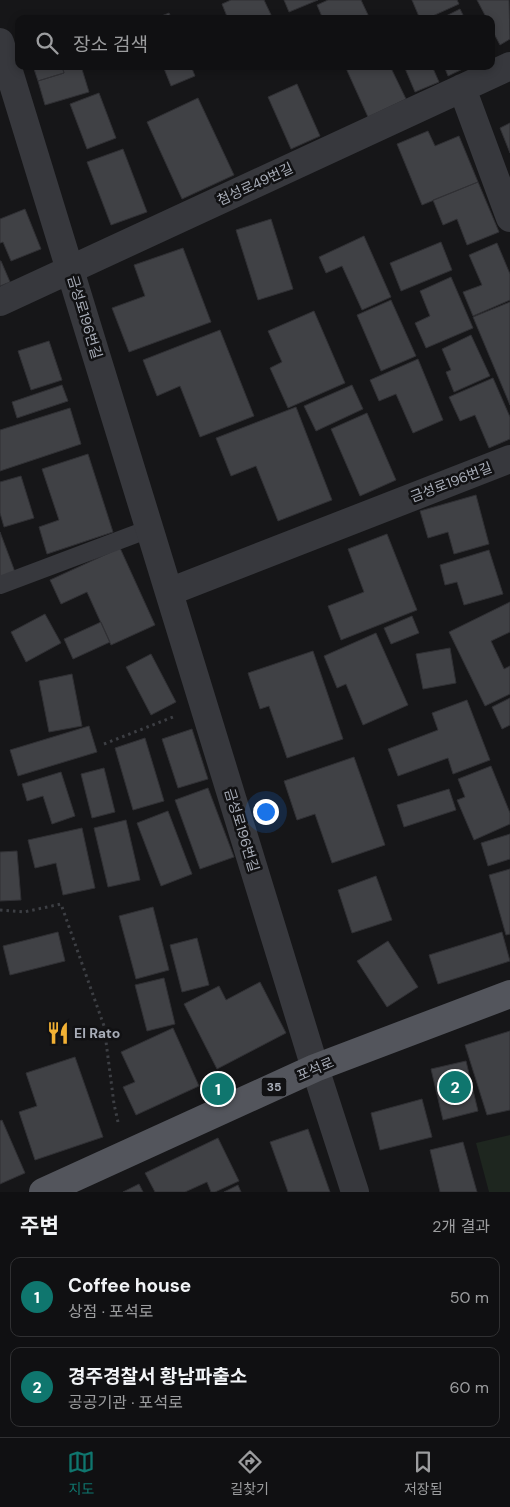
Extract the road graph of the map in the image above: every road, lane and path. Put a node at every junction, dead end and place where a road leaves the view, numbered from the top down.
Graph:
1 (0, 42) edge
2 (510, 66) edge
3 (462, 88) junction
4 (510, 218) edge
5 (70, 269) junction
6 (0, 302) edge
7 (510, 459) edge
8 (150, 529) junction
9 (0, 585) edge
10 (169, 592) junction
11 (204, 705) junction
12 (104, 744) dead end
13 (0, 910) edge
14 (510, 994) edge
15 (315, 1068) junction
16 (126, 1154) junction
17 (43, 1192) edge
18 (355, 1192) edge

1 - 5 street, 금성로196번길
2 - 3 street, 첨성로49번길
3 - 4 street
3 - 5 street, 첨성로49번길
5 - 6 street, 첨성로49번길
5 - 8 street, 금성로196번길
7 - 10 street, 금성로196번길
8 - 9 lane
8 - 10 street, 금성로196번길
10 - 11 street, 금성로196번길
11 - 12 path
11 - 15 street, 금성로196번길
13 - 16 path
14 - 15 main road, 포석로 / 35
15 - 16 main road, 포석로 / 35
15 - 18 street, 금성로196번길
16 - 17 main road, 포석로 / 35

